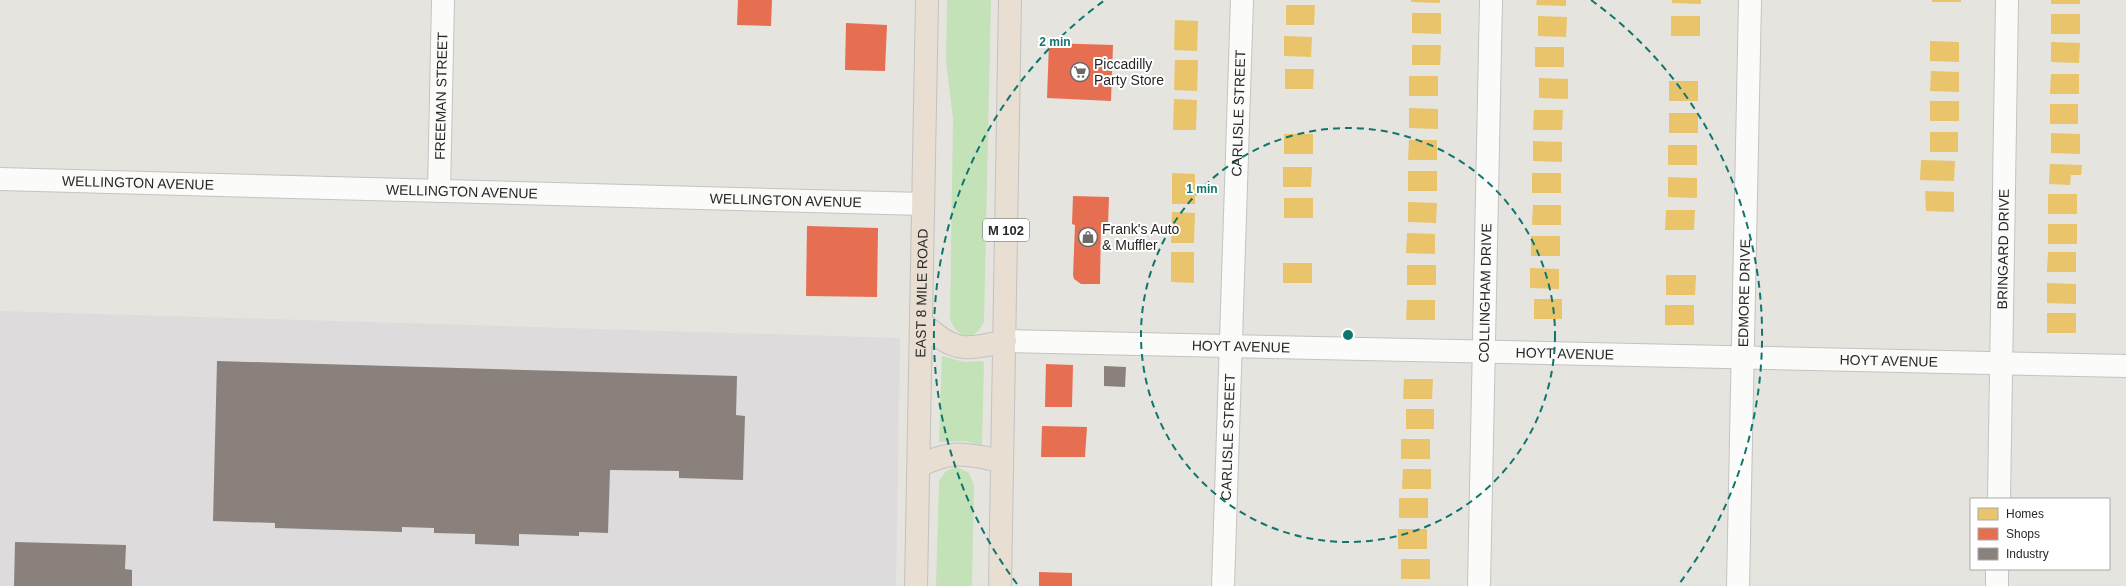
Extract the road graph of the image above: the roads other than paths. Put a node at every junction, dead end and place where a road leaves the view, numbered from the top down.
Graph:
1 (443, 0) edge
2 (927, 0) edge
3 (1010, 0) edge
4 (1242, 0) edge
5 (1491, 0) edge
6 (1750, 0) edge
7 (2007, 0) edge
8 (0, 179) edge
9 (439, 191) junction
10 (923, 204) junction
11 (922, 322) junction
12 (1004, 341) junction
13 (1232, 346) junction
14 (1484, 351) junction
15 (1742, 357) junction
16 (2001, 363) junction
17 (2126, 366) edge
18 (1002, 461) junction
19 (918, 466) junction
20 (1999, 498) edge
21 (1997, 570) edge
22 (916, 586) edge
23 (1000, 586) edge
24 (1223, 586) edge
25 (1479, 586) edge
26 (1738, 586) edge
27 (1997, 586) edge

1 - 9 street, FREEMAN STREET
2 - 10 highway, EAST 8 MILE ROAD
3 - 12 highway, M 102
4 - 13 street, CARLISLE STREET
5 - 14 street, COLLINGHAM DRIVE
6 - 15 street, EDMORE DRIVE
7 - 16 street, BRINGARD DRIVE
8 - 9 street, WELLINGTON AVENUE
9 - 10 street, WELLINGTON AVENUE
10 - 11 highway, EAST 8 MILE ROAD
11 - 12 highway
11 - 19 highway, EAST 8 MILE ROAD
12 - 13 street, HOYT AVENUE
12 - 18 highway, M 102
13 - 14 street, HOYT AVENUE
13 - 24 street, CARLISLE STREET
14 - 15 street, HOYT AVENUE
14 - 25 street, COLLINGHAM DRIVE
15 - 16 street, HOYT AVENUE
15 - 26 street, EDMORE DRIVE
16 - 17 street, HOYT AVENUE
16 - 20 street, BRINGARD DRIVE
18 - 19 highway
18 - 23 highway, M 102
19 - 22 highway, EAST 8 MILE ROAD
21 - 27 street

